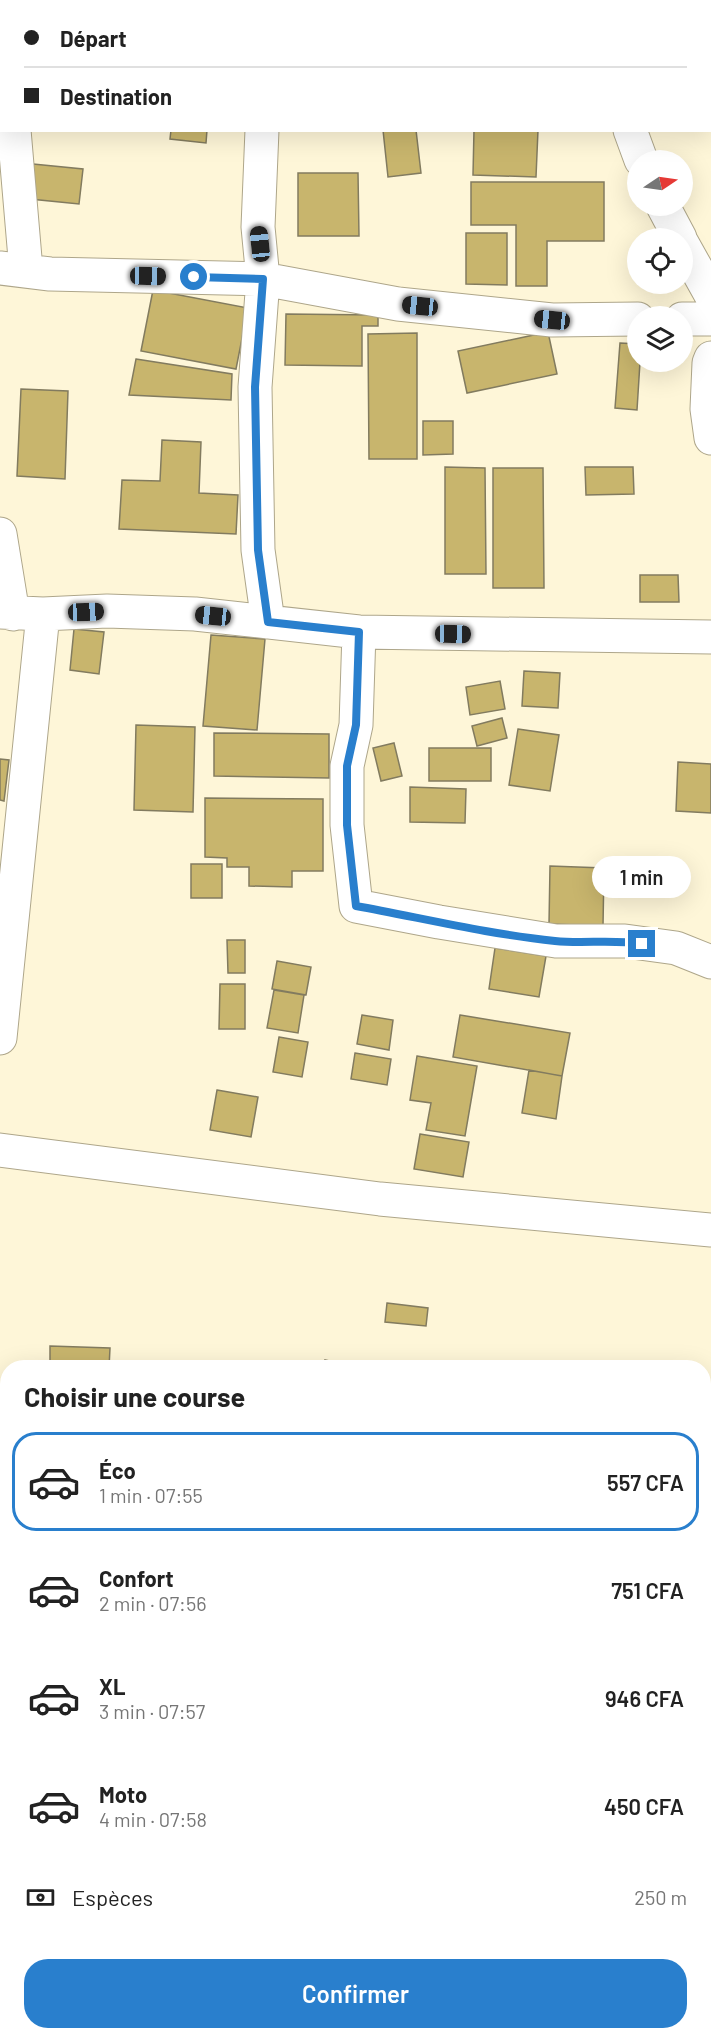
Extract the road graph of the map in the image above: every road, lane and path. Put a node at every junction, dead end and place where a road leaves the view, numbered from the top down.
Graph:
1 (14, 132) edge
2 (262, 132) edge
3 (631, 132) edge
4 (637, 150) edge
5 (693, 263) edge
6 (13, 269) edge
7 (263, 279) junction
8 (711, 295) edge
9 (627, 319) edge
10 (693, 319) edge
11 (711, 319) edge
12 (710, 363) edge
13 (711, 438) edge
14 (0, 534) edge
15 (19, 613) edge
16 (268, 622) junction
17 (359, 632) junction
18 (711, 637) edge
19 (4, 959) edge
20 (711, 962) edge
21 (0, 1038) edge
22 (0, 1150) edge
23 (711, 1230) edge

1 - 6 street
2 - 7 street
3 - 4 street
5 - 8 street
6 - 7 street
7 - 9 street
7 - 16 street
10 - 11 street
12 - 13 street
14 - 15 street
15 - 16 street
15 - 19 street
16 - 17 street
17 - 18 street
17 - 20 street
19 - 21 street
22 - 23 street

